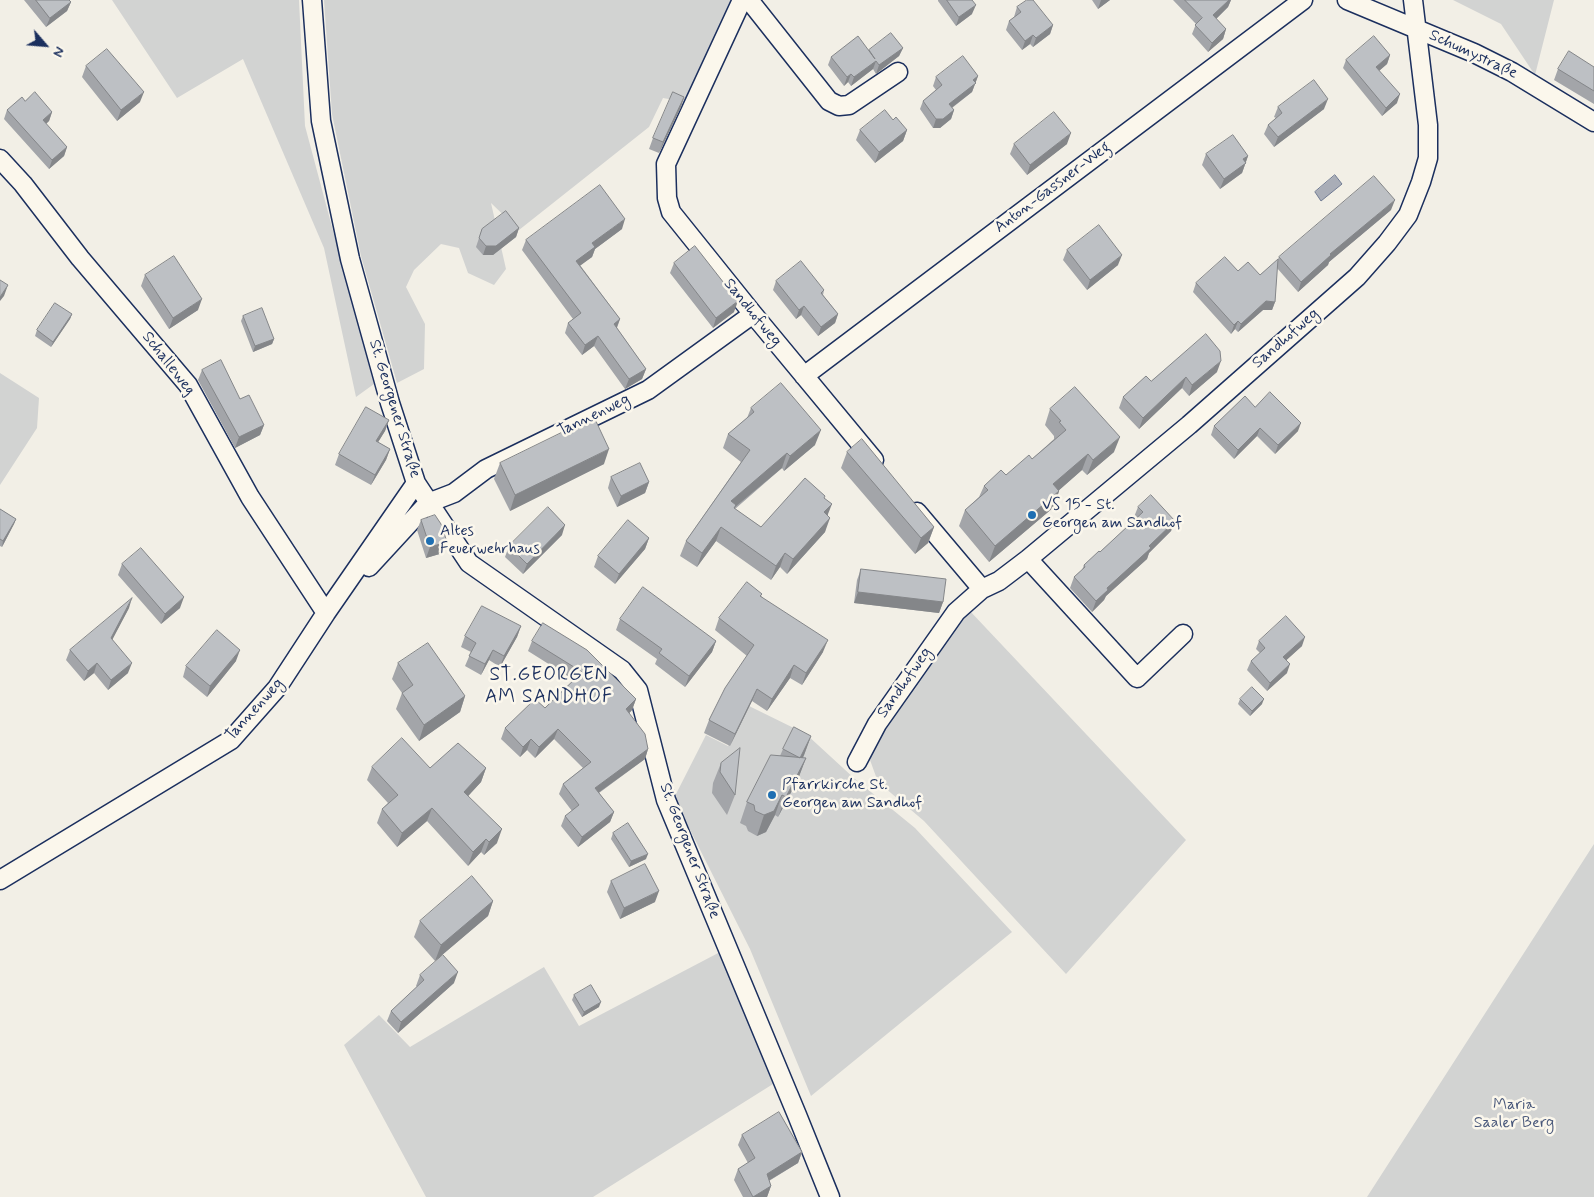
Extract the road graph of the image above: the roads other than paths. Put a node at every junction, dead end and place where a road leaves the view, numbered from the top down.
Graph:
1 (312, 0) edge
2 (742, 0) edge
3 (749, 0) edge
4 (1303, 0) edge
5 (1347, 0) edge
6 (1412, 0) edge
7 (1415, 28) junction
8 (898, 72) dead end
9 (1594, 122) edge
10 (0, 159) edge
11 (752, 314) junction
12 (804, 376) junction
13 (884, 473) edge
14 (416, 483) junction
15 (909, 502) edge
16 (428, 503) junction
17 (1028, 559) junction
18 (982, 589) junction
19 (326, 613) junction
20 (1183, 634) dead end
21 (857, 762) dead end
22 (0, 880) edge
23 (830, 1197) edge

1 - 14 street, St. Georgener Straße
2 - 11 street, Sandhofweg
3 - 8 street
4 - 12 street, Anton-Gassner-Weg
5 - 7 street, Schumystraße
6 - 7 street, Sandhofweg
7 - 9 street, Schumystraße
7 - 17 street, Sandhofweg
10 - 19 street, Schalleweg
11 - 12 street, Sandhofweg
11 - 16 street, Tannenweg
12 - 13 street, Sandhofweg
14 - 16 street, St. Georgener Straße
14 - 19 street, Tannenweg
15 - 18 street
16 - 19 street
16 - 23 street, St. Georgener Straße
17 - 18 street, Sandhofweg
17 - 20 street
18 - 21 street, Sandhofweg
19 - 22 street, Tannenweg

